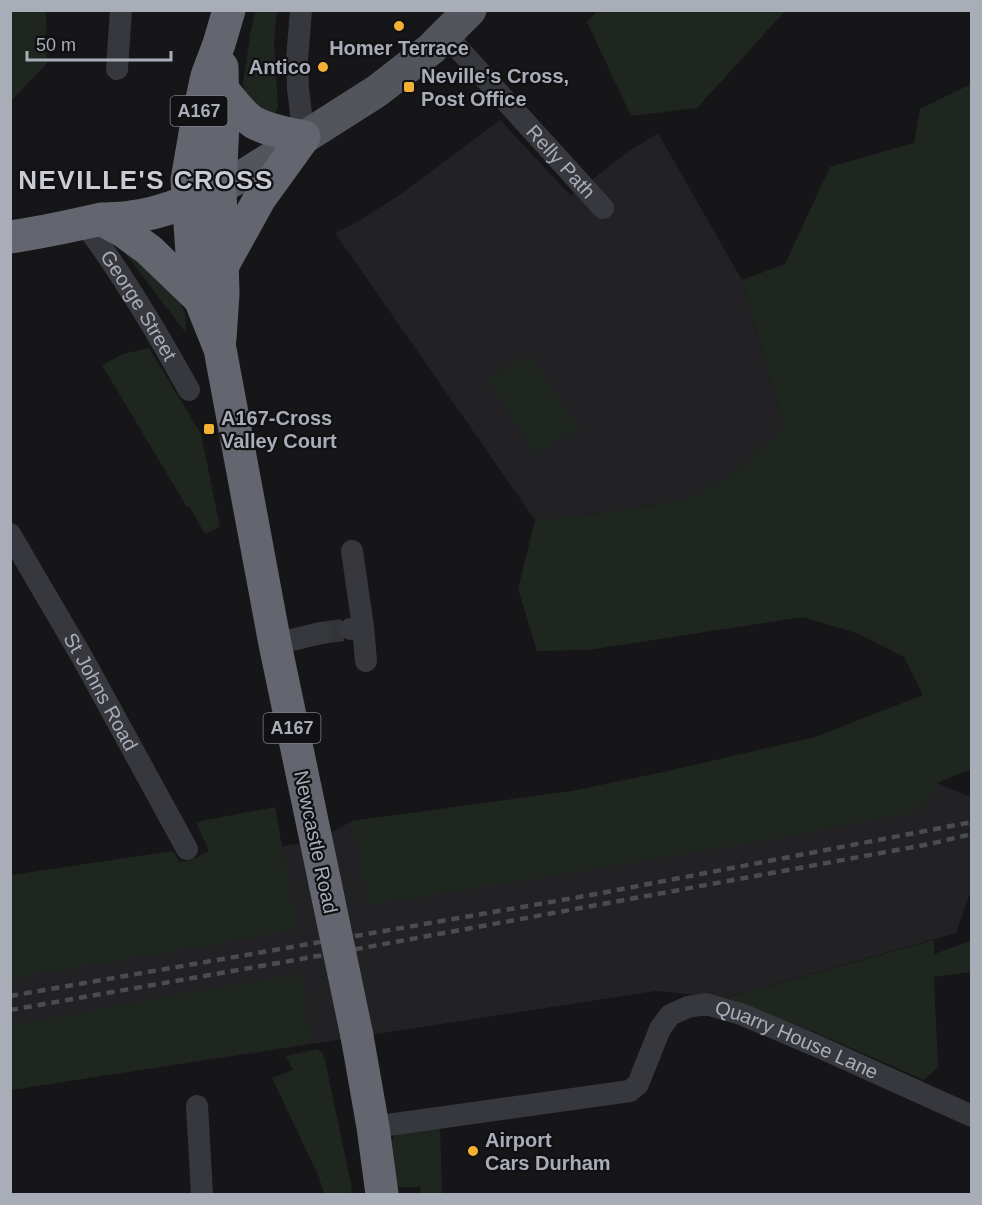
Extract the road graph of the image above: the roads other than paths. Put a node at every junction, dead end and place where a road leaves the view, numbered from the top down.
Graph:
1 (121, 10) edge
2 (229, 10) edge
3 (301, 10) edge
4 (470, 10) edge
5 (446, 35) junction
6 (219, 45) junction
7 (117, 69) dead end
8 (223, 90) junction
9 (304, 137) junction
10 (220, 175) junction
11 (188, 191) junction
12 (603, 208) dead end
13 (92, 221) junction
14 (10, 237) edge
15 (223, 265) junction
16 (200, 299) junction
17 (220, 349) junction
18 (189, 390) dead end
19 (10, 534) edge
20 (352, 552) dead end
21 (321, 633) tunnel mouth
22 (275, 644) junction
23 (366, 661) dead end
24 (187, 849) dead end
25 (197, 1106) dead end
26 (972, 1116) edge
27 (373, 1127) junction
28 (202, 1194) edge
29 (382, 1194) edge

1 - 7 street
2 - 6 highway, A167
3 - 9 street
4 - 5 main road
5 - 9 main road
5 - 12 street, Relly Path
6 - 8 highway, A167
6 - 11 highway, A167
8 - 9 highway
8 - 10 highway, A167
9 - 10 main road
9 - 15 highway
10 - 11 highway
10 - 15 highway, Newcastle Road / A167
11 - 13 highway
11 - 16 highway, Newcastle Road / A167
13 - 14 highway
13 - 16 highway
13 - 18 street, George Street
15 - 17 highway, Newcastle Road / A167
16 - 17 highway, Newcastle Road / A167
17 - 22 highway, Newcastle Road / A167
19 - 24 street, St Johns Road
20 - 23 street
21 - 22 street
22 - 27 highway, Newcastle Road / A167, bridge
25 - 28 street
26 - 27 street, Quarry House Lane
27 - 29 highway, Newcastle Road / A167

